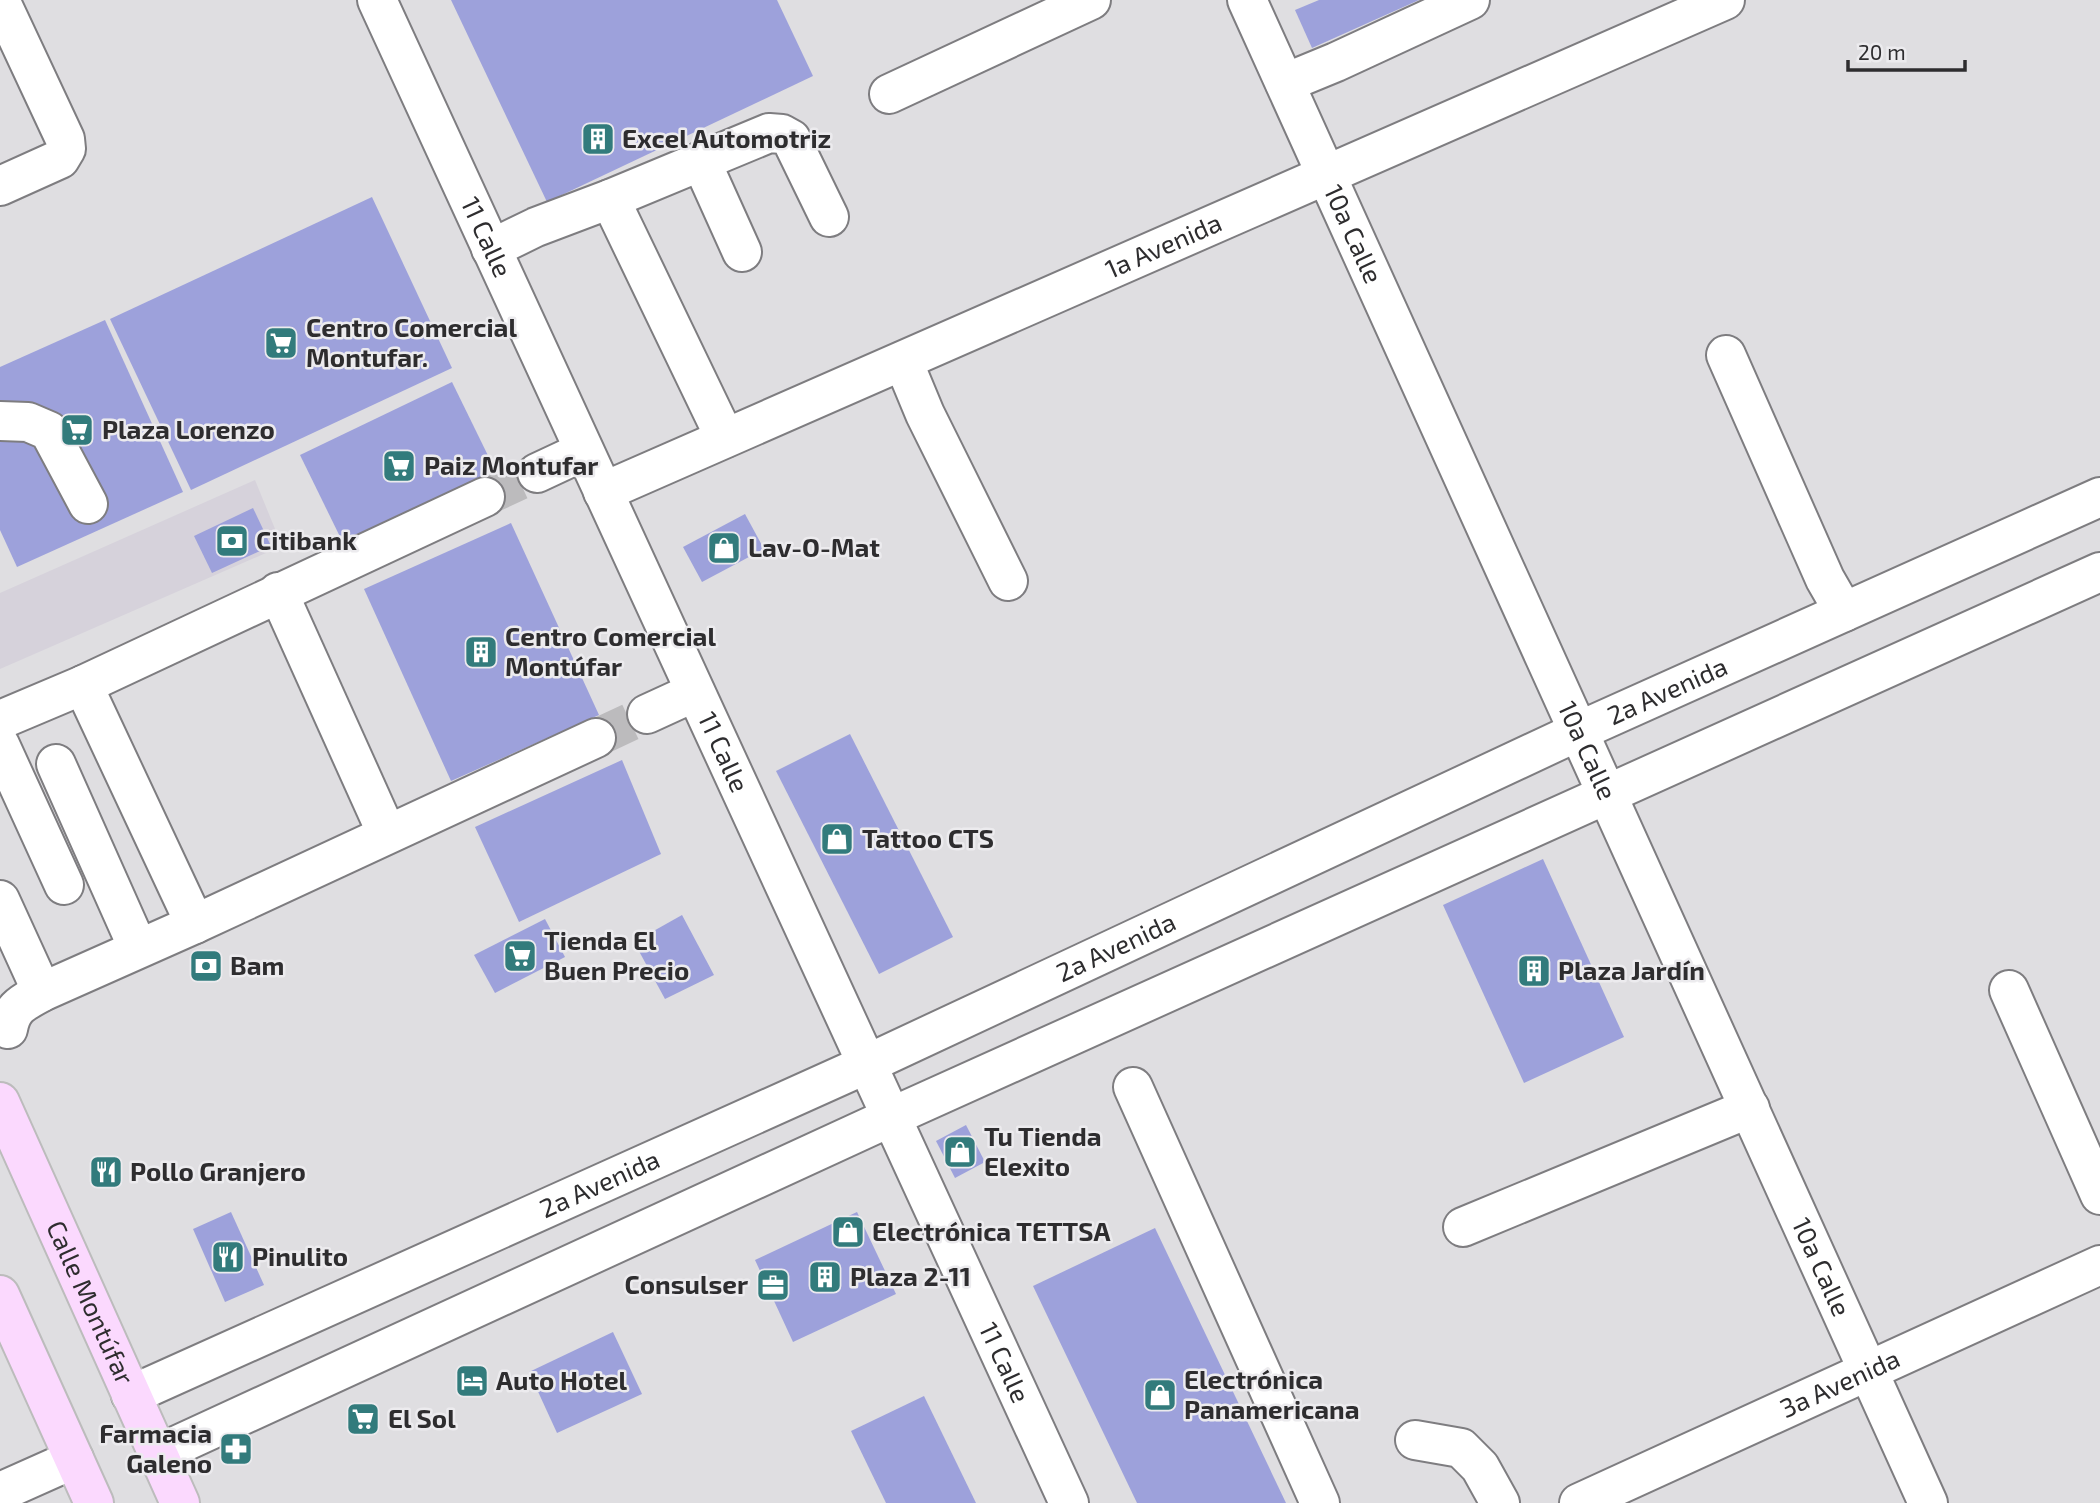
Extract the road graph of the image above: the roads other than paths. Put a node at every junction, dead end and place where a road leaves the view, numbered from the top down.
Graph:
1 (0, 0) edge
2 (377, 0) edge
3 (1091, 0) edge
4 (1247, 0) edge
5 (1469, 0) edge
6 (1726, 0) edge
7 (1285, 83) junction
8 (889, 94) dead end
9 (701, 161) junction
10 (1327, 175) junction
11 (0, 186) edge
12 (610, 199) junction
13 (829, 217) dead end
14 (491, 249) junction
15 (743, 252) dead end
16 (1726, 355) dead end
17 (903, 360) junction
18 (0, 421) edge
19 (725, 438) junction
20 (584, 450) junction
21 (537, 472) tunnel mouth
22 (603, 492) junction
23 (485, 497) tunnel mouth
24 (2100, 497) edge
25 (88, 504) dead end
26 (2100, 572) edge
27 (1008, 581) dead end
28 (278, 592) junction
29 (1844, 612) junction
30 (83, 685) junction
31 (695, 692) junction
32 (647, 714) tunnel mouth
33 (0, 720) edge
34 (1579, 732) junction
35 (596, 738) tunnel mouth
36 (0, 745) edge
37 (56, 764) dead end
38 (1607, 794) junction
39 (387, 834) junction
40 (64, 885) dead end
41 (0, 900) edge
42 (195, 924) junction
43 (138, 948) junction
44 (2009, 990) dead end
45 (43, 992) junction
46 (8, 1030) dead end
47 (867, 1064) junction
48 (1133, 1087) dead end
49 (0, 1102) edge
50 (1750, 1108) junction
51 (891, 1117) junction
52 (2100, 1195) edge
53 (1463, 1227) dead end
54 (2100, 1265) edge
55 (0, 1295) edge
56 (1868, 1371) junction
57 (131, 1395) junction
58 (1415, 1440) dead end
59 (158, 1454) junction
60 (74, 1459) junction
61 (0, 1492) edge
62 (94, 1503) edge
63 (180, 1503) edge
64 (1069, 1503) edge
65 (1320, 1503) edge
66 (1500, 1503) edge
67 (1579, 1503) edge
68 (1928, 1503) edge

1 - 11 street
2 - 14 street, 11 Calle
3 - 8 street
4 - 7 street, 10a Calle
5 - 7 street
6 - 10 street, 1a Avenida
7 - 10 street, 10a Calle
9 - 12 street
9 - 13 street
9 - 15 street
10 - 17 street, 1a Avenida
10 - 34 street, 10a Calle
12 - 14 street
12 - 19 street
14 - 20 street, 11 Calle
16 - 29 street
17 - 19 street, 1a Avenida
17 - 27 street
18 - 25 street
19 - 22 street, 1a Avenida
20 - 21 street
20 - 22 street, 11 Calle
22 - 31 street, 11 Calle
23 - 28 street
24 - 29 street, 2a Avenida
26 - 38 street
28 - 30 street
28 - 39 street
29 - 34 street, 2a Avenida
30 - 33 street
30 - 42 street
31 - 32 street
31 - 47 street, 11 Calle
34 - 38 street, 10a Calle
34 - 47 street, 2a Avenida
35 - 39 street
36 - 40 street
37 - 43 street
38 - 50 street, 10a Calle
38 - 51 street
39 - 42 street
41 - 45 street
42 - 43 street
43 - 45 street
44 - 52 street
45 - 46 street
47 - 51 street, 11 Calle
47 - 57 street, 2a Avenida
48 - 65 street
49 - 57 main road, Calle Montúfar
50 - 53 street
50 - 56 street, 10a Calle
51 - 59 street
51 - 64 street, 11 Calle
54 - 56 street, 3a Avenida
55 - 60 main road
56 - 67 street, 3a Avenida
56 - 68 street, 10a Calle
57 - 59 main road, Calle Montúfar
58 - 66 street
59 - 63 main road, Calle Montúfar
60 - 61 street
60 - 62 main road

